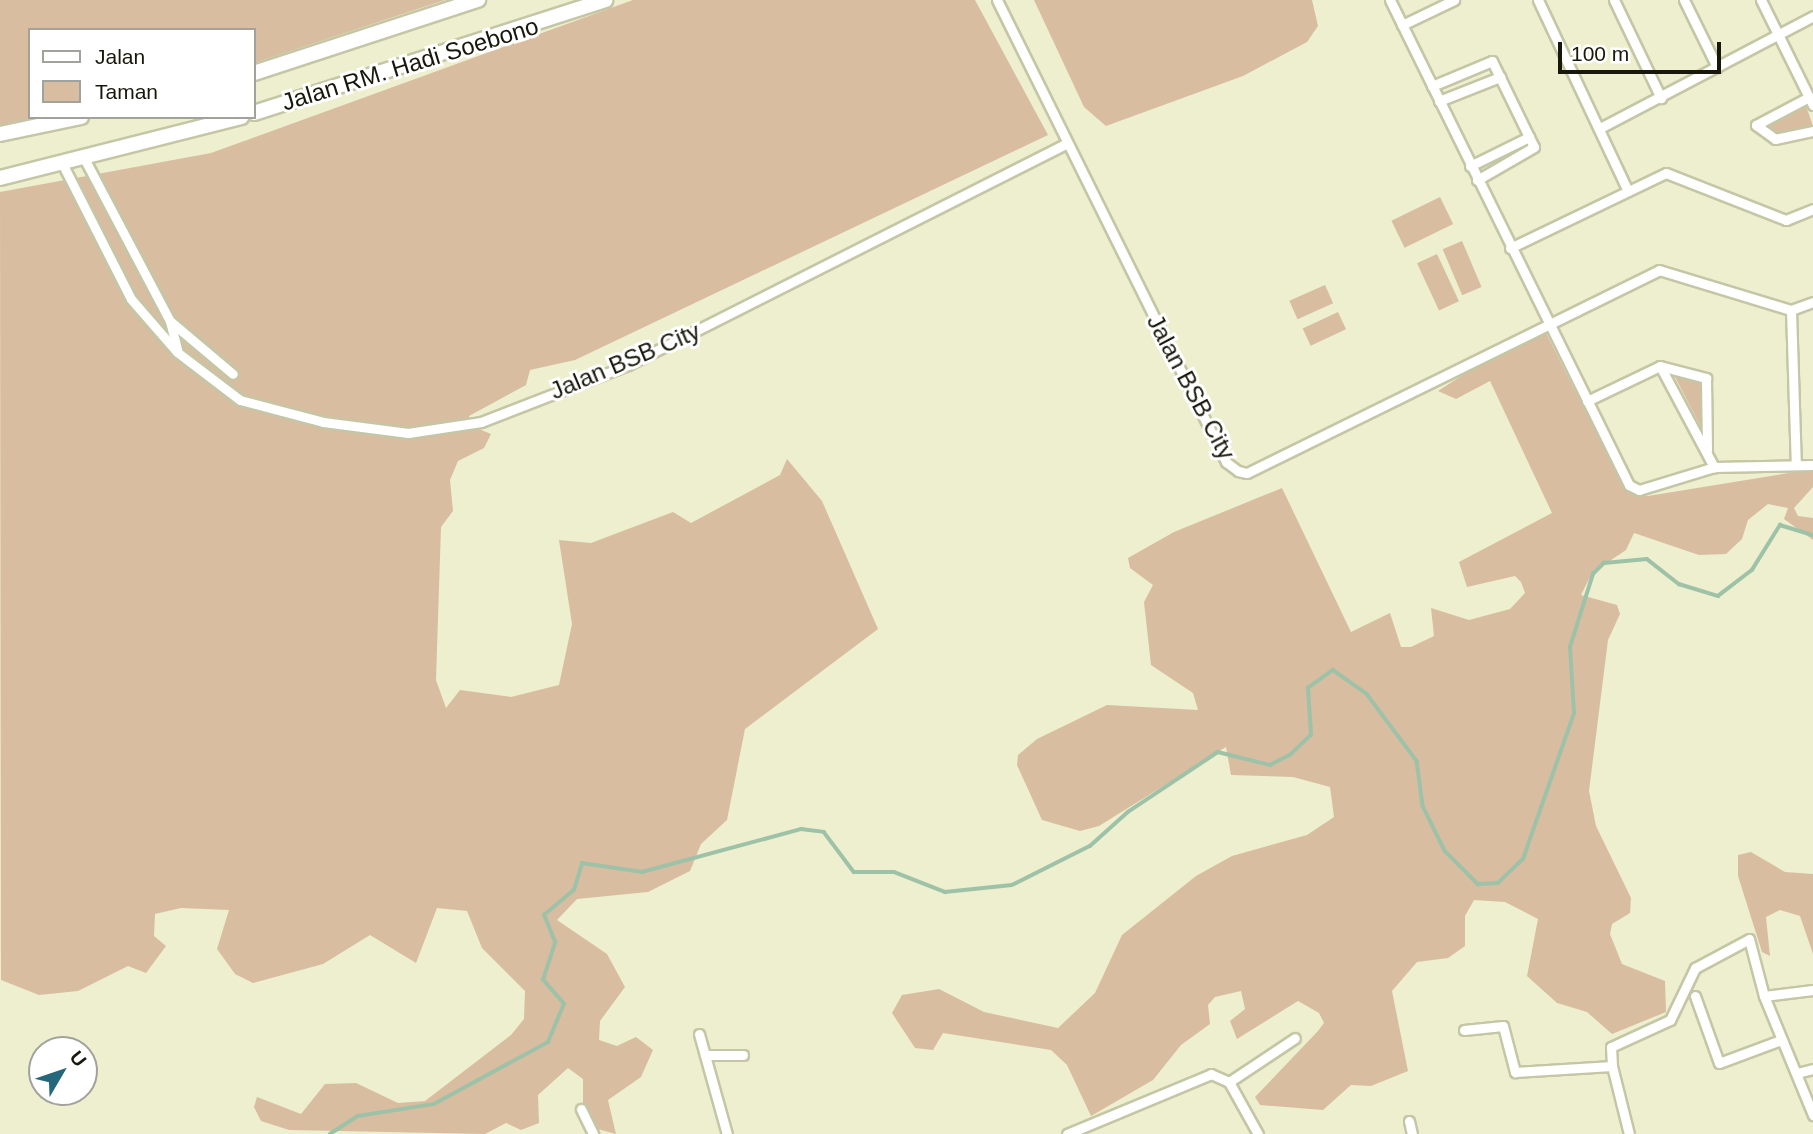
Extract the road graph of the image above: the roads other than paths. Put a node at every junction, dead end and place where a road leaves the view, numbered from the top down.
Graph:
1 (478, 0) edge
2 (606, 0) edge
3 (996, 0) edge
4 (1390, 0) edge
5 (1454, 0) edge
6 (1538, 0) edge
7 (1614, 0) edge
8 (1684, 0) edge
9 (1761, 0) edge
10 (1813, 16) edge
11 (1402, 25) junction
12 (1775, 35) junction
13 (1717, 67) junction
14 (256, 72) edge
15 (1500, 77) junction
16 (1432, 86) junction
17 (1661, 98) junction
18 (1439, 101) junction
19 (1811, 101) edge
20 (256, 112) edge
21 (71, 119) edge
22 (234, 119) edge
23 (1600, 128) junction
24 (1813, 131) edge
25 (0, 134) edge
26 (1529, 138) junction
27 (1067, 143) junction
28 (85, 160) junction
29 (63, 164) junction
30 (1470, 166) junction
31 (0, 178) edge
32 (1477, 180) junction
33 (1628, 191) junction
34 (1813, 209) edge
35 (1510, 248) junction
36 (1813, 302) edge
37 (1791, 310) junction
38 (170, 321) junction
39 (1547, 321) junction
40 (177, 352) junction
41 (1660, 366) junction
42 (233, 374) dead end
43 (1587, 401) junction
44 (1707, 450) junction
45 (1796, 465) junction
46 (1813, 465) edge
47 (1714, 467) junction
48 (1813, 990) edge
49 (1695, 996) dead end
50 (1764, 996) junction
51 (1464, 1030) dead end
52 (699, 1034) dead end
53 (1295, 1038) dead end
54 (1781, 1040) junction
55 (705, 1055) junction
56 (743, 1055) dead end
57 (1612, 1066) junction
58 (1813, 1069) edge
59 (1797, 1073) junction
60 (1229, 1083) junction
61 (581, 1109) dead end
62 (1813, 1115) edge
63 (1409, 1121) dead end
64 (593, 1134) edge
65 (727, 1134) edge
66 (1067, 1134) edge
67 (1258, 1134) edge
68 (1412, 1134) edge
69 (1629, 1134) edge

1 - 14 main road, Jalan RM. Hadi Soebono
2 - 20 main road, Jalan RM. Hadi Soebono
3 - 27 street, Jalan BSB City
4 - 11 street
5 - 11 street
6 - 23 street
7 - 17 street
8 - 13 street
9 - 12 street
10 - 12 street
11 - 16 street
12 - 13 street
12 - 19 street
13 - 17 street
15 - 16 street
15 - 18 street
15 - 26 street
16 - 18 street
17 - 23 street
18 - 30 street
19 - 24 street
21 - 25 main road
22 - 28 main road
23 - 33 street
26 - 30 street
26 - 32 street
27 - 39 street, Jalan BSB City
27 - 40 street, Jalan BSB City
28 - 29 main road
28 - 38 street
29 - 31 main road
29 - 40 street, Jalan BSB City
30 - 32 street
32 - 35 street
33 - 34 street
33 - 35 street
35 - 39 street
36 - 37 street
37 - 39 street, Jalan BSB City
37 - 45 street
38 - 40 street
38 - 42 street
39 - 43 street
41 - 43 street
41 - 44 street
41 - 44 street
43 - 47 street
44 - 47 street
45 - 46 street
45 - 47 street
48 - 50 street
49 - 54 street
50 - 54 street
50 - 57 street
51 - 57 street
52 - 55 street
53 - 60 street
54 - 59 street
55 - 56 street
55 - 65 street
57 - 69 street
58 - 59 street
59 - 62 street
60 - 66 street
60 - 67 street
61 - 64 street
63 - 68 street

